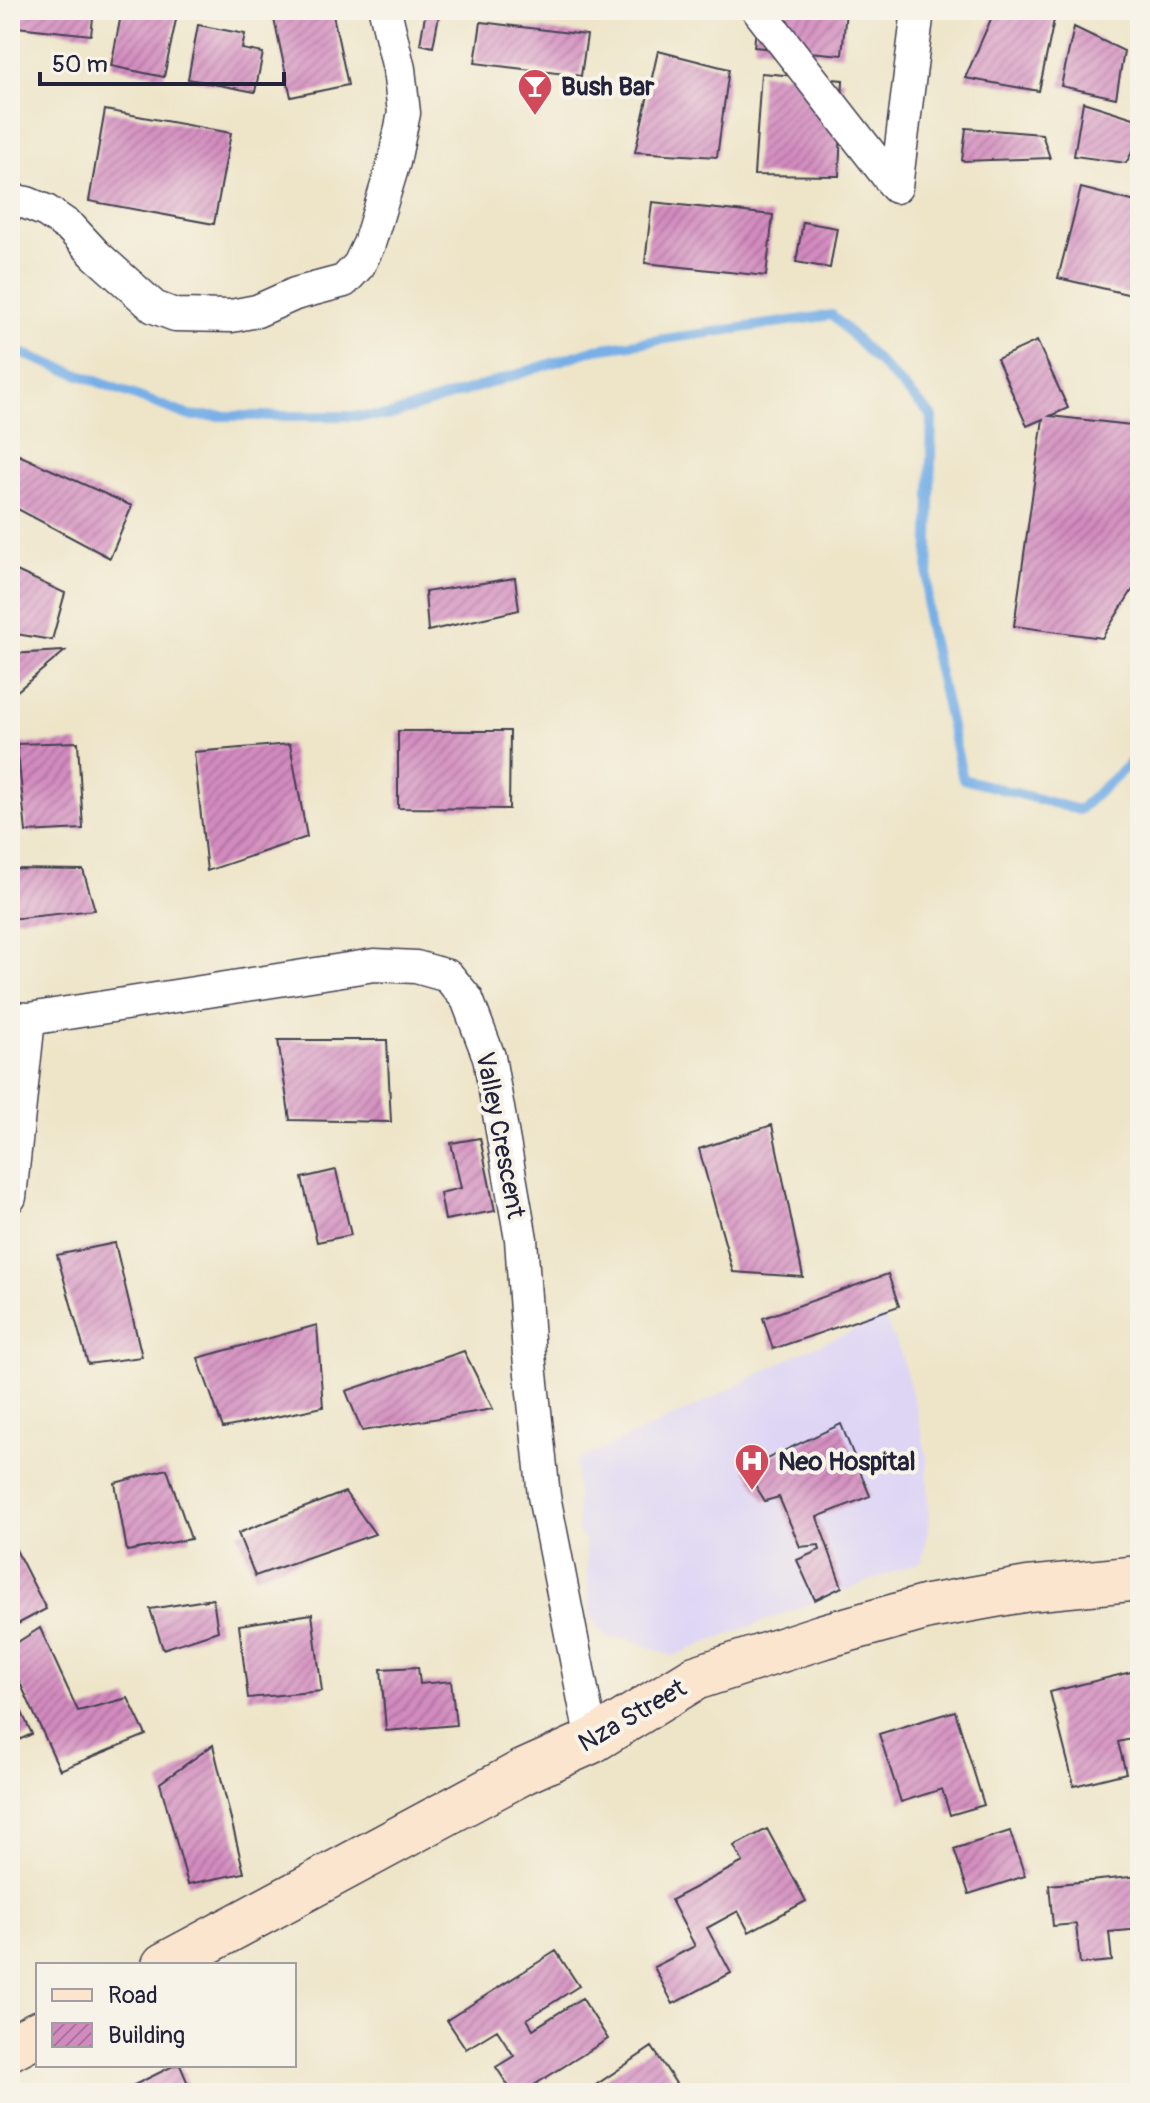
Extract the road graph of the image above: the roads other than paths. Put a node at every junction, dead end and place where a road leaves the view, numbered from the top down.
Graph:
1 (385, 10) edge
2 (758, 10) edge
3 (918, 10) edge
4 (10, 200) edge
5 (20, 1018) edge
6 (10, 1197) edge
7 (1140, 1578) edge
8 (592, 1741) junction
9 (168, 1963) edge
10 (36, 2034) edge
11 (10, 2048) edge

1 - 4 street
2 - 3 street
5 - 6 street
5 - 8 street, Valley Crescent
7 - 8 street, Nza Street
8 - 9 street, Nza Street
10 - 11 street

